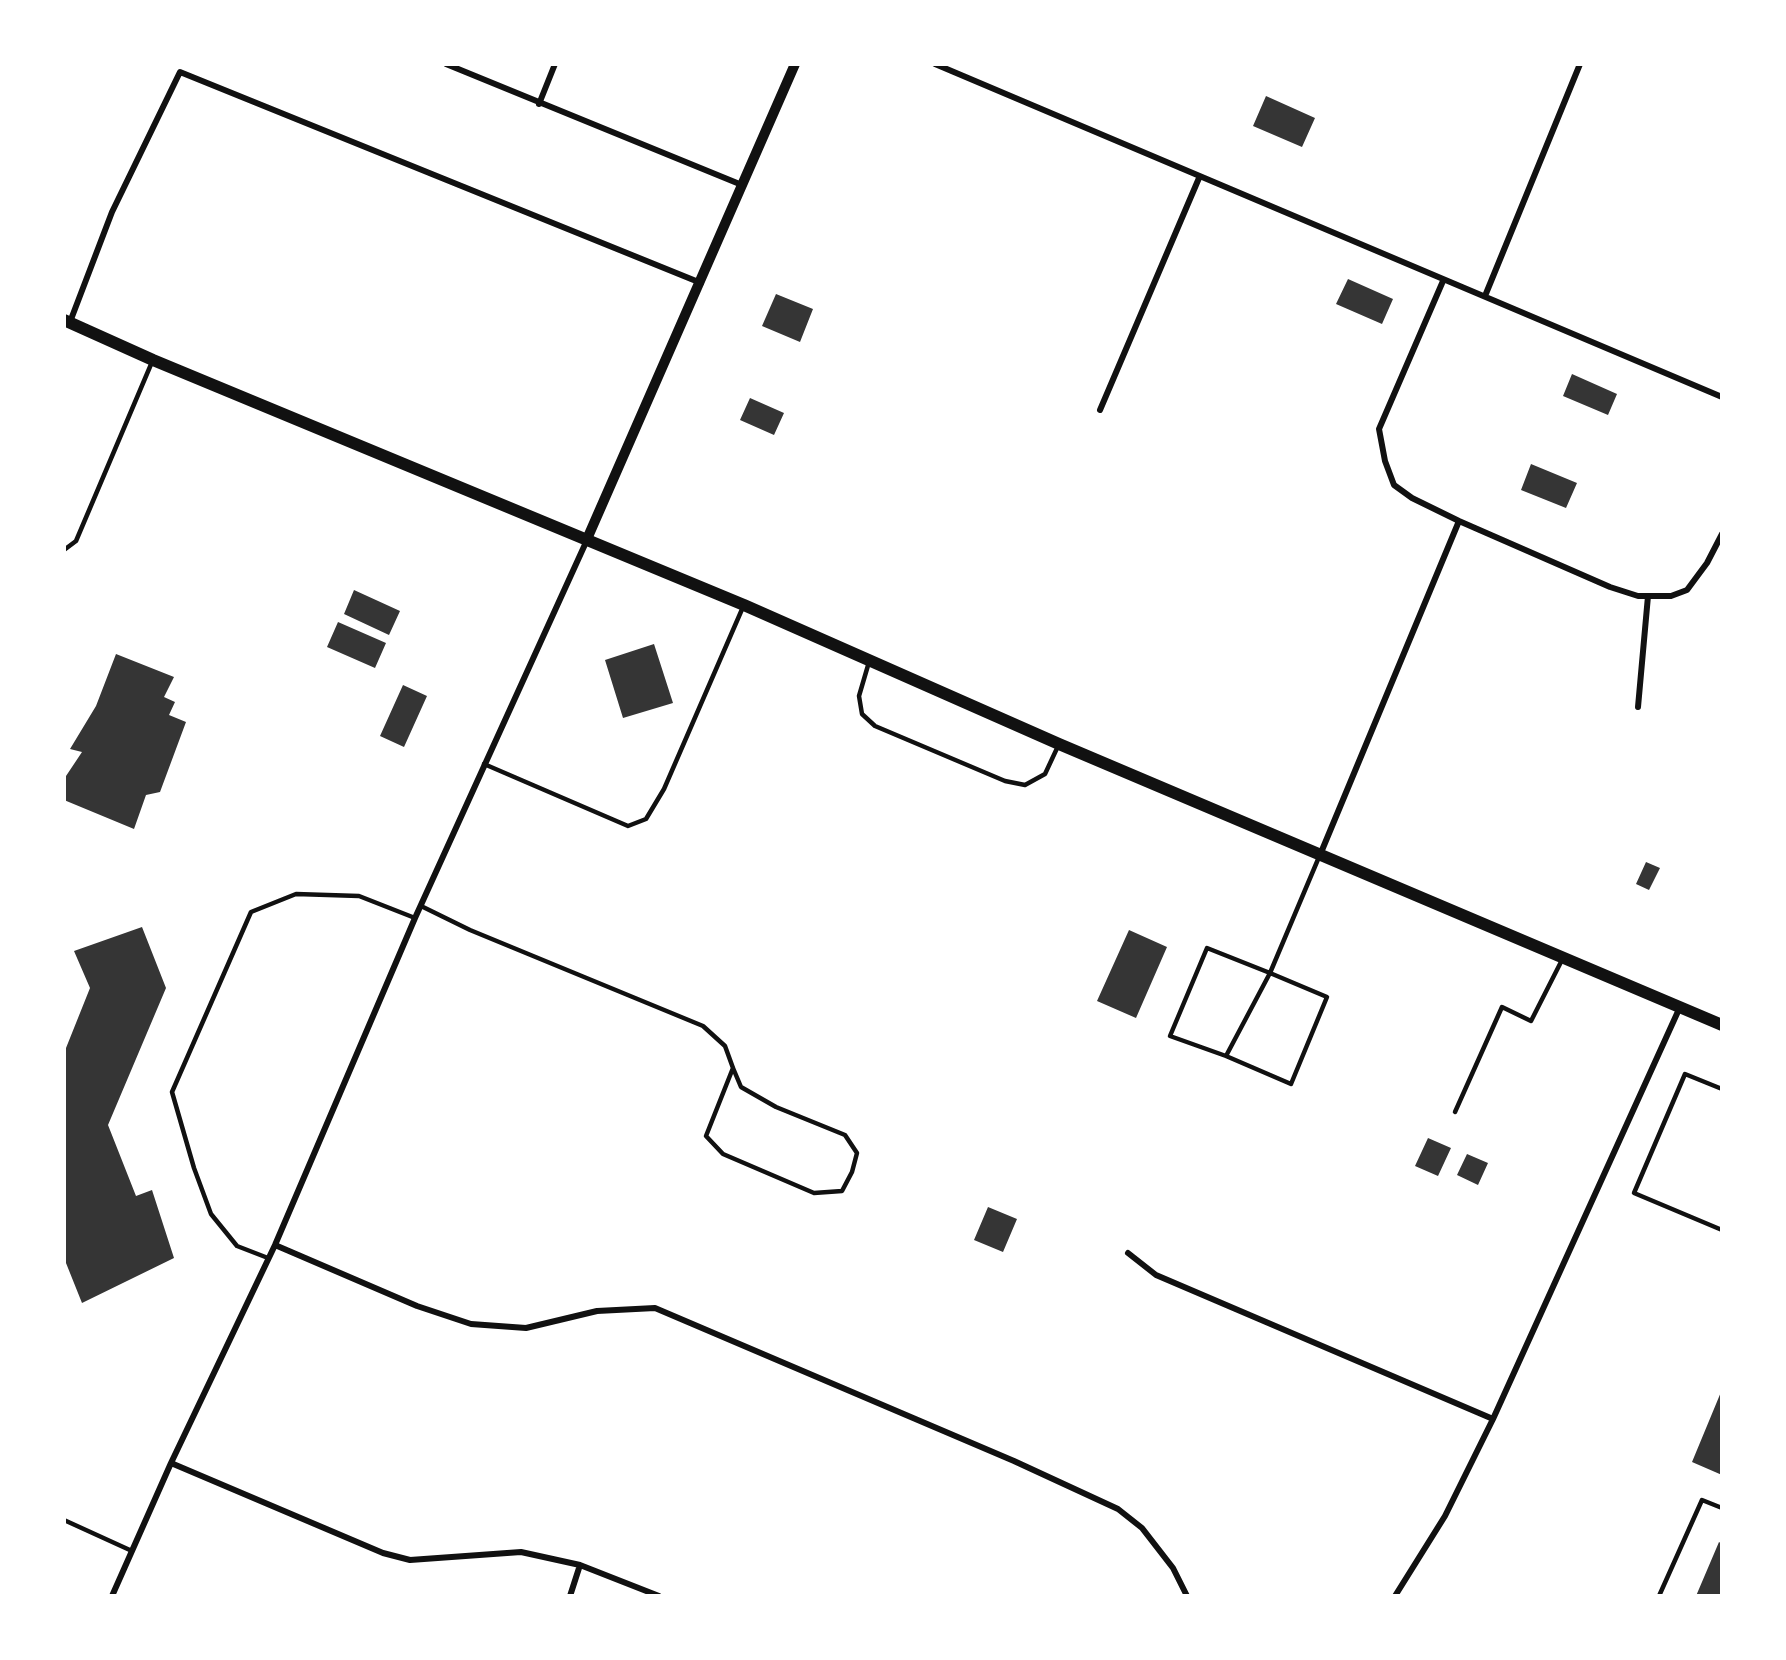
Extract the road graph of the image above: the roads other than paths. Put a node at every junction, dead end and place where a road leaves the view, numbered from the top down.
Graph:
1 (446, 64) edge
2 (555, 64) edge
3 (795, 64) edge
4 (935, 64) edge
5 (1580, 64) edge
6 (539, 104) junction
7 (1199, 178) junction
8 (743, 185) junction
9 (1443, 281) junction
10 (701, 283) junction
11 (1485, 296) junction
12 (67, 321) edge
13 (153, 360) junction
14 (1722, 397) edge
15 (1100, 410) dead end
16 (1459, 521) junction
17 (1722, 534) edge
18 (587, 539) junction
19 (64, 550) edge
20 (1648, 596) junction
21 (744, 605) junction
22 (870, 661) junction
23 (1638, 707) dead end
24 (1059, 744) junction
25 (484, 764) junction
26 (1320, 855) junction
27 (421, 906) junction
28 (415, 918) junction
29 (1563, 958) junction
30 (1270, 973) junction
31 (1680, 1007) junction
32 (1722, 1025) edge
33 (1226, 1056) junction
34 (733, 1068) junction
35 (1722, 1089) edge
36 (1455, 1112) dead end
37 (1722, 1230) edge
38 (275, 1245) junction
39 (1128, 1253) dead end
40 (268, 1258) junction
41 (1493, 1419) junction
42 (171, 1463) junction
43 (1722, 1508) edge
44 (64, 1520) edge
45 (132, 1551) junction
46 (580, 1565) junction
47 (1395, 1595) edge
48 (112, 1596) edge
49 (570, 1596) edge
50 (659, 1596) edge
51 (1187, 1596) edge
52 (1659, 1596) edge

1 - 6 street
2 - 6 street
3 - 8 street
4 - 7 street
5 - 11 street
6 - 8 street
7 - 9 street
7 - 15 street
8 - 10 street
9 - 11 street
9 - 16 street
10 - 12 street
10 - 18 street
11 - 14 street
12 - 13 main road
13 - 18 main road
13 - 19 lane
16 - 20 street
16 - 26 street
17 - 20 street
18 - 21 main road
18 - 25 street
20 - 23 street
21 - 22 main road
21 - 25 lane
22 - 24 main road
22 - 24 lane
24 - 26 main road
25 - 27 street
26 - 29 main road
26 - 30 lane
27 - 28 street
27 - 34 lane
28 - 38 street
28 - 40 lane
29 - 31 main road
29 - 36 lane
30 - 33 lane
30 - 33 lane
30 - 33 lane
31 - 32 main road
31 - 41 street
34 - 34 lane
35 - 37 lane
38 - 40 street
38 - 51 street
39 - 41 street
40 - 42 street
41 - 47 street
42 - 45 street
42 - 46 street
43 - 52 lane
44 - 45 lane
45 - 48 street
46 - 49 street
46 - 50 street

